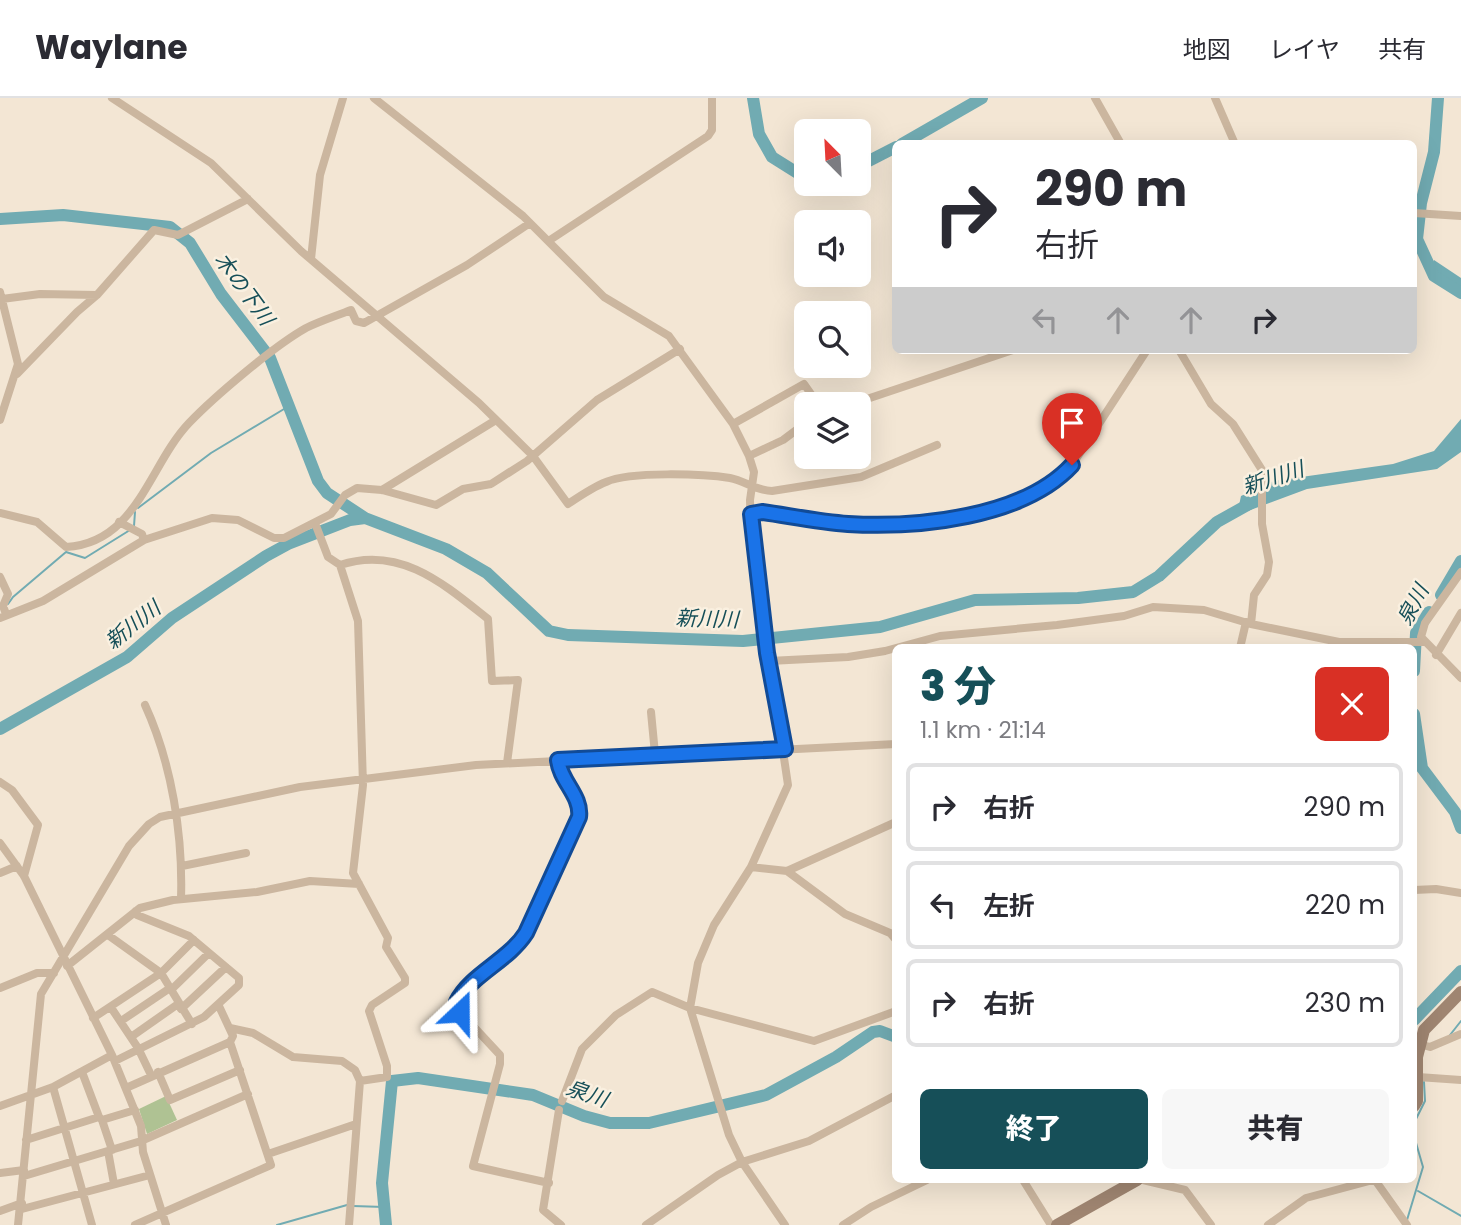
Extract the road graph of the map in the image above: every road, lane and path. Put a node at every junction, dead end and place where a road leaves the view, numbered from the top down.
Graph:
1 (112, 98) edge
2 (343, 98) edge
3 (374, 98) edge
4 (712, 98) edge
5 (1095, 98) edge
6 (1215, 98) edge
7 (1119, 140) edge
8 (1233, 140) edge
9 (248, 199) junction
10 (1417, 212) edge
11 (1461, 216) edge
12 (530, 223) junction
13 (550, 240) junction
14 (311, 259) junction
15 (1, 295) edge
16 (97, 295) junction
17 (377, 316) junction
18 (680, 349) junction
19 (1001, 354) edge
20 (1144, 354) edge
21 (1181, 354) edge
22 (17, 374) junction
23 (810, 392) edge
24 (871, 398) edge
25 (0, 420) edge
26 (496, 420) junction
27 (733, 424) junction
28 (794, 431) edge
29 (937, 445) dead end
30 (533, 456) junction
31 (749, 456) junction
32 (754, 487) junction
33 (382, 490) junction
34 (0, 513) edge
35 (751, 514) junction
36 (120, 522) junction
37 (316, 524) junction
38 (144, 540) junction
39 (340, 565) junction
40 (1461, 572) edge
41 (0, 577) edge
42 (4, 612) edge
43 (1461, 613) edge
44 (1248, 623) junction
45 (1418, 642) junction
46 (910, 644) edge
47 (1241, 644) edge
48 (892, 649) edge
49 (1436, 655) junction
50 (768, 657) junction
51 (1461, 678) edge
52 (145, 705) dead end
53 (651, 712) dead end
54 (892, 744) edge
55 (785, 749) junction
56 (655, 754) junction
57 (558, 760) junction
58 (507, 763) junction
59 (362, 777) junction
60 (0, 782) edge
61 (176, 812) junction
62 (892, 824) edge
63 (0, 843) edge
64 (246, 853) dead end
65 (18, 866) junction
66 (182, 866) junction
67 (751, 867) junction
68 (787, 871) junction
69 (0, 873) edge
70 (24, 876) junction
71 (359, 884) junction
72 (1417, 890) edge
73 (1461, 893) edge
74 (181, 899) junction
75 (135, 911) junction
76 (108, 935) junction
77 (892, 935) edge
78 (194, 940) junction
79 (209, 953) junction
80 (65, 962) junction
81 (226, 967) junction
82 (54, 972) junction
83 (161, 972) junction
84 (0, 988) edge
85 (171, 989) junction
86 (1461, 992) edge
87 (218, 1004) junction
88 (179, 1006) junction
89 (690, 1008) junction
90 (112, 1009) junction
91 (892, 1012) edge
92 (93, 1018) junction
93 (121, 1021) junction
94 (191, 1024) junction
95 (230, 1028) junction
96 (1461, 1034) edge
97 (131, 1037) junction
98 (230, 1042) junction
99 (1424, 1046) junction
100 (138, 1048) junction
101 (114, 1058) junction
102 (240, 1070) junction
103 (82, 1072) junction
104 (155, 1073) junction
105 (1422, 1077) junction
106 (1461, 1080) edge
107 (360, 1081) junction
108 (53, 1087) junction
109 (126, 1088) junction
110 (248, 1094) junction
111 (32, 1096) junction
112 (892, 1097) edge
113 (1417, 1102) edge
114 (0, 1106) edge
115 (135, 1110) junction
116 (100, 1119) junction
117 (356, 1124) junction
118 (65, 1129) junction
119 (26, 1140) junction
120 (141, 1141) junction
121 (110, 1151) junction
122 (268, 1154) junction
123 (75, 1162) junction
124 (742, 1163) junction
125 (0, 1173) edge
126 (24, 1173) junction
127 (150, 1175) junction
128 (549, 1183) junction
129 (921, 1183) edge
130 (1025, 1183) edge
131 (1132, 1183) edge
132 (1156, 1183) edge
133 (1363, 1183) edge
134 (1376, 1183) edge
135 (114, 1184) junction
136 (82, 1192) junction
137 (22, 1206) junction
138 (0, 1211) edge
139 (161, 1211) junction
140 (1405, 1223) edge
141 (18, 1225) edge
142 (92, 1225) edge
143 (135, 1225) edge
144 (166, 1225) edge
145 (349, 1225) edge
146 (561, 1225) edge
147 (646, 1225) edge
148 (785, 1225) edge
149 (844, 1225) edge
150 (1057, 1225) edge
151 (1211, 1225) edge
152 (1268, 1225) edge

1 - 9 street
2 - 14 street
3 - 12 street
4 - 13 street
5 - 7 street
6 - 8 street
9 - 14 street
9 - 16 street
10 - 11 street
12 - 13 street
12 - 17 street
13 - 18 street
14 - 17 street
15 - 16 street
15 - 22 street
16 - 22 street
17 - 26 street
17 - 36 street
18 - 27 street
18 - 30 street
19 - 24 street
20 - 35 street
21 - 44 street
22 - 25 street
23 - 27 street
26 - 30 street
26 - 33 street
27 - 31 street
28 - 31 street
29 - 32 street
30 - 32 street
30 - 33 street
31 - 32 street
32 - 35 street
33 - 37 street
34 - 36 street
35 - 50 street
36 - 38 street
37 - 38 street
37 - 39 street
38 - 42 street
39 - 58 street
39 - 59 street
40 - 45 street
41 - 42 street
43 - 49 street
44 - 45 street
44 - 46 street
44 - 47 street
45 - 49 street
48 - 50 street
49 - 51 street
50 - 55 street
52 - 61 street
53 - 56 street
54 - 55 street
55 - 56 street
55 - 67 street
56 - 57 street
57 - 58 street
57 - 128 street
58 - 59 street
59 - 61 street
59 - 71 street
60 - 70 street
61 - 66 street
61 - 80 street
62 - 68 street
63 - 65 street
64 - 66 street
65 - 69 street
65 - 70 street
66 - 74 street
67 - 68 street
67 - 89 street
68 - 77 street
70 - 80 street
71 - 74 street
71 - 107 street
72 - 73 street
74 - 75 street
75 - 76 street
75 - 78 street
76 - 80 street
76 - 83 street
78 - 79 street
78 - 83 street
79 - 81 street
79 - 85 street
80 - 82 street
80 - 92 street
81 - 87 street
81 - 88 street
82 - 84 street
82 - 111 street
83 - 85 street
83 - 90 street
85 - 88 street
85 - 93 street
86 - 99 main road
87 - 94 street
87 - 95 street
88 - 94 street
88 - 97 street
89 - 91 street
89 - 124 street
89 - 128 street
90 - 92 street
90 - 93 street
92 - 101 street
93 - 97 street
94 - 100 street
95 - 98 street
95 - 107 street
96 - 99 street
97 - 100 street
98 - 102 street
98 - 104 street
99 - 105 main road
100 - 101 street
100 - 104 street
101 - 103 street
101 - 109 street
102 - 104 street
102 - 110 street
103 - 108 street
103 - 116 street
104 - 109 street
105 - 106 street
105 - 113 main road
107 - 117 street
108 - 111 street
108 - 118 street
109 - 115 street
110 - 120 street
110 - 122 street
111 - 114 street
111 - 119 street
112 - 124 street
115 - 116 street
115 - 120 street
116 - 118 street
116 - 121 street
117 - 122 street
117 - 145 street
118 - 119 street
118 - 123 street
119 - 126 street
120 - 121 street
120 - 127 street
121 - 123 street
121 - 135 street
122 - 139 street
123 - 126 street
123 - 136 street
124 - 147 street
124 - 148 street
125 - 126 street
126 - 137 street
127 - 135 street
127 - 139 street
128 - 146 street
129 - 149 street
130 - 150 street
131 - 150 main road
132 - 151 street
133 - 152 street
134 - 140 street
135 - 136 street
136 - 137 street
136 - 142 street
137 - 138 street
137 - 141 street
139 - 143 street
139 - 144 street

